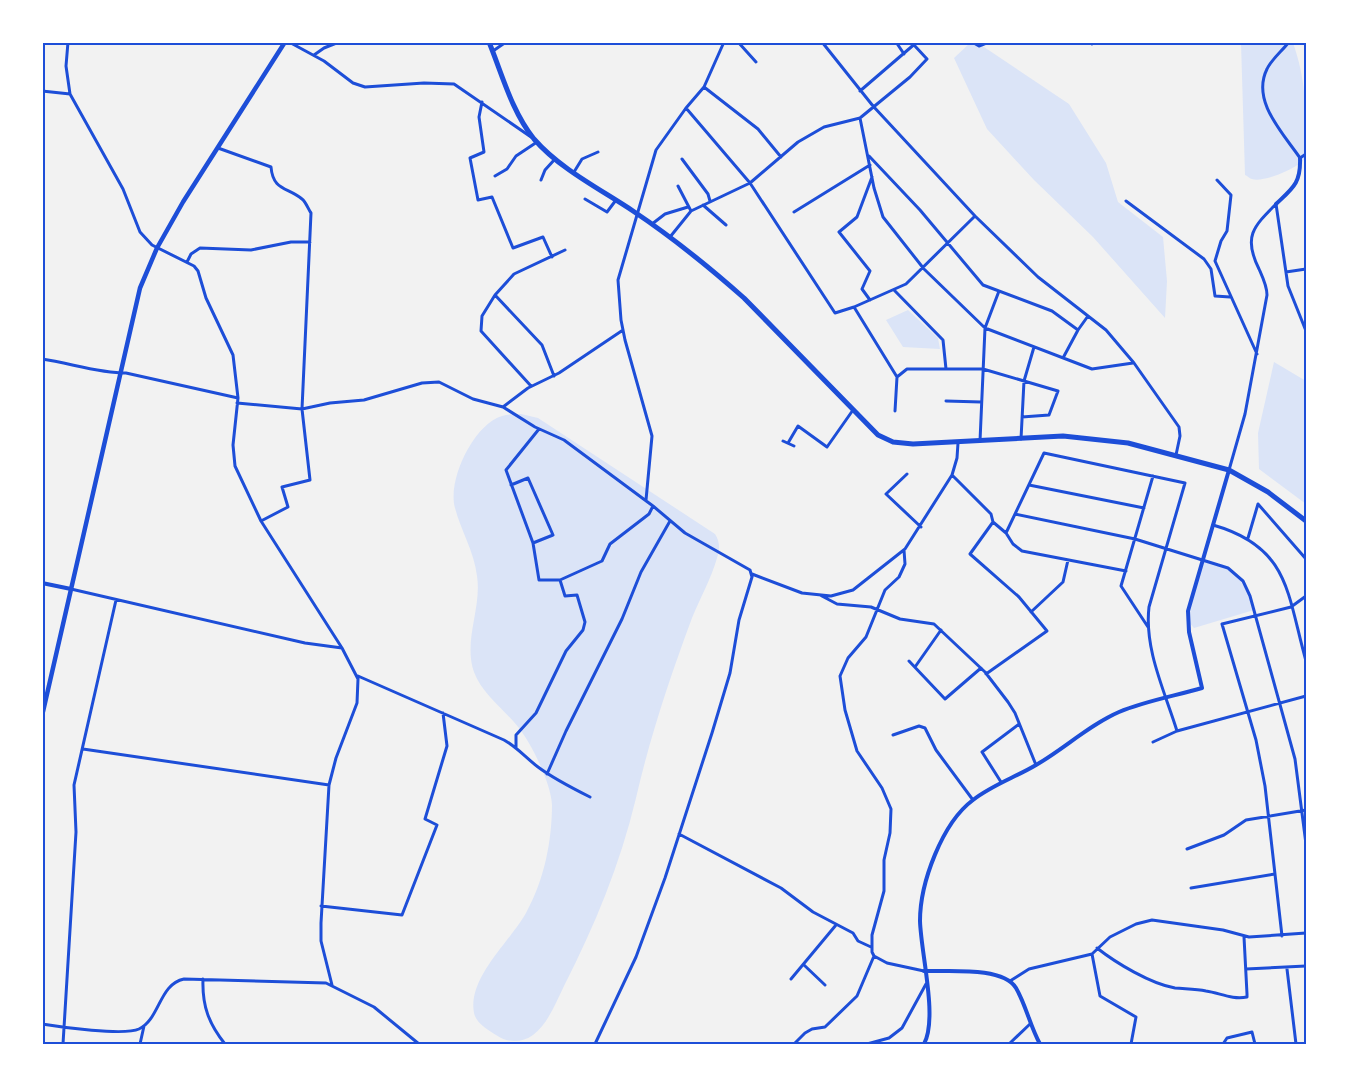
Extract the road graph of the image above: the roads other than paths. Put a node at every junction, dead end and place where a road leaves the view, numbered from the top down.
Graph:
1 (68, 42) edge
2 (287, 42) edge
3 (339, 42) edge
4 (489, 42) edge
5 (506, 42) edge
6 (724, 42) edge
7 (738, 42) edge
8 (822, 42) edge
9 (896, 42) edge
10 (972, 42) edge
11 (989, 42) edge
12 (1289, 42) edge
13 (916, 44) edge
14 (493, 52) junction
15 (904, 54) junction
16 (314, 56) junction
17 (756, 62) dead end
18 (704, 87) junction
19 (42, 91) edge
20 (860, 91) junction
21 (70, 94) junction
22 (482, 102) junction
23 (873, 106) junction
24 (686, 108) junction
25 (860, 118) junction
26 (536, 140) junction
27 (218, 148) junction
28 (598, 152) dead end
29 (1306, 154) edge
30 (868, 156) junction
31 (781, 157) junction
32 (1300, 158) junction
33 (556, 159) junction
34 (682, 159) dead end
35 (870, 165) junction
36 (574, 172) junction
37 (495, 176) dead end
38 (872, 177) junction
39 (541, 180) dead end
40 (1217, 180) dead end
41 (750, 183) junction
42 (678, 186) dead end
43 (585, 200) dead end
44 (616, 200) junction
45 (710, 201) junction
46 (1126, 201) dead end
47 (1276, 204) junction
48 (703, 205) junction
49 (688, 207) junction
50 (691, 212) junction
51 (794, 212) dead end
52 (636, 213) junction
53 (976, 216) junction
54 (652, 224) junction
55 (726, 225) dead end
56 (669, 237) junction
57 (310, 242) junction
58 (948, 244) junction
59 (157, 248) junction
60 (565, 250) dead end
61 (552, 257) junction
62 (187, 262) junction
63 (924, 269) junction
64 (1306, 269) edge
65 (1286, 272) junction
66 (894, 290) junction
67 (999, 291) junction
68 (495, 295) junction
69 (1230, 297) junction
70 (871, 300) junction
71 (854, 307) junction
72 (1088, 316) junction
73 (985, 328) junction
74 (623, 330) junction
75 (1078, 330) junction
76 (1306, 330) edge
77 (1034, 347) junction
78 (1257, 354) junction
79 (1063, 358) junction
80 (42, 359) edge
81 (1134, 363) junction
82 (946, 369) junction
83 (983, 369) junction
84 (120, 373) junction
85 (554, 376) junction
86 (897, 377) junction
87 (1024, 381) junction
88 (531, 386) junction
89 (238, 398) junction
90 (946, 400) dead end
91 (981, 402) junction
92 (237, 404) junction
93 (503, 407) junction
94 (302, 409) junction
95 (853, 410) junction
96 (895, 411) dead end
97 (1022, 417) junction
98 (539, 429) junction
99 (1022, 439) junction
100 (783, 440) dead end
101 (980, 441) junction
102 (788, 443) junction
103 (958, 443) junction
104 (794, 446) dead end
105 (1176, 454) junction
106 (1230, 470) junction
107 (906, 474) dead end
108 (952, 475) junction
109 (1153, 476) junction
110 (511, 485) junction
111 (1029, 485) junction
112 (646, 500) junction
113 (653, 506) junction
114 (1144, 508) junction
115 (1015, 514) junction
116 (260, 521) junction
117 (670, 521) junction
118 (1306, 521) edge
119 (993, 522) junction
120 (1213, 525) junction
121 (921, 527) junction
122 (1006, 533) junction
123 (1248, 538) junction
124 (1135, 539) junction
125 (534, 543) junction
126 (1166, 549) junction
127 (904, 550) junction
128 (1306, 559) edge
129 (1068, 560) junction
130 (1203, 560) junction
131 (1126, 571) junction
132 (752, 574) junction
133 (560, 580) junction
134 (42, 584) edge
135 (71, 589) junction
136 (820, 595) junction
137 (1306, 596) edge
138 (116, 600) junction
139 (1291, 607) junction
140 (877, 609) junction
141 (1032, 612) junction
142 (1256, 614) junction
143 (1148, 627) junction
144 (941, 630) junction
145 (342, 648) junction
146 (909, 661) dead end
147 (1306, 661) edge
148 (915, 667) junction
149 (981, 668) junction
150 (986, 674) junction
151 (357, 676) junction
152 (1306, 696) edge
153 (1167, 698) junction
154 (1281, 702) junction
155 (1247, 711) junction
156 (443, 713) junction
157 (42, 716) edge
158 (1019, 724) junction
159 (1177, 731) junction
160 (893, 735) dead end
161 (1153, 742) dead end
162 (516, 747) junction
163 (83, 749) junction
164 (1036, 766) junction
165 (547, 774) junction
166 (1001, 782) junction
167 (329, 785) junction
168 (590, 797) dead end
169 (973, 800) junction
170 (1304, 810) edge
171 (1269, 816) junction
172 (679, 834) junction
173 (1306, 844) edge
174 (1186, 849) dead end
175 (1275, 874) junction
176 (1191, 888) dead end
177 (321, 906) junction
178 (836, 925) junction
179 (1306, 933) edge
180 (1282, 936) junction
181 (1244, 937) junction
182 (871, 947) junction
183 (1097, 948) junction
184 (1092, 954) junction
185 (874, 956) junction
186 (804, 965) junction
187 (1306, 966) edge
188 (1246, 969) junction
189 (1287, 969) junction
190 (924, 971) junction
191 (790, 979) dead end
192 (203, 980) junction
193 (1010, 980) junction
194 (926, 984) junction
195 (332, 985) junction
196 (825, 985) dead end
197 (42, 1024) edge
198 (1030, 1024) junction
199 (144, 1026) junction
200 (64, 1028) junction
201 (63, 1044) edge
202 (140, 1044) edge
203 (225, 1044) edge
204 (419, 1044) edge
205 (595, 1044) edge
206 (794, 1044) edge
207 (867, 1044) edge
208 (924, 1044) edge
209 (1009, 1044) edge
210 (1040, 1044) edge
211 (1131, 1044) edge
212 (1223, 1044) edge
213 (1255, 1044) edge
214 (1296, 1044) edge

1 - 21 street
2 - 16 street
2 - 27 main road
3 - 16 street
4 - 14 highway
5 - 14 street
6 - 18 street
7 - 17 street
8 - 20 street
9 - 15 street
10 - 11 street
12 - 32 street
13 - 15 street
13 - 23 street
14 - 26 highway
15 - 20 street
16 - 22 street
18 - 24 street
18 - 31 street
19 - 21 street
20 - 23 street
21 - 59 street
22 - 26 street
22 - 61 street
23 - 25 street
23 - 53 street
24 - 41 street
24 - 52 street
25 - 30 street
25 - 31 street
26 - 33 highway
26 - 37 street
27 - 57 street
27 - 59 main road
28 - 36 street
29 - 32 street
30 - 35 street
30 - 58 street
31 - 41 street
32 - 47 street
33 - 36 highway
33 - 39 street
34 - 45 street
35 - 38 street
35 - 51 street
36 - 44 highway
38 - 63 street
38 - 70 street
40 - 69 street
41 - 45 street
41 - 71 street
42 - 49 street
43 - 44 street
44 - 52 highway
45 - 48 street
46 - 69 street
47 - 65 street
47 - 78 street
48 - 50 street
48 - 55 street
49 - 50 street
49 - 54 street
50 - 56 street
52 - 54 highway
52 - 74 street
53 - 58 street
53 - 72 street
54 - 56 highway
56 - 95 highway
57 - 62 street
57 - 94 street
58 - 63 street
58 - 67 street
59 - 62 street
59 - 84 main road
60 - 61 street
61 - 68 street
62 - 89 street
63 - 66 street
63 - 73 street
64 - 65 street
65 - 76 street
66 - 70 street
66 - 82 street
67 - 73 street
67 - 75 street
68 - 85 street
68 - 88 street
69 - 78 street
70 - 71 street
71 - 86 street
72 - 75 street
72 - 81 street
73 - 77 street
73 - 83 street
74 - 85 street
74 - 112 street
75 - 79 street
77 - 79 street
77 - 87 street
78 - 106 street
79 - 81 street
80 - 84 street
81 - 105 street
82 - 83 street
82 - 86 street
83 - 87 street
83 - 91 street
84 - 89 street
84 - 135 main road
85 - 88 street
86 - 96 street
87 - 97 street
87 - 97 street
88 - 93 street
89 - 92 street
90 - 91 street
91 - 101 street
92 - 94 street
92 - 116 street
93 - 94 street
93 - 98 street
94 - 116 street
95 - 102 street
95 - 103 highway
97 - 99 street
98 - 110 street
98 - 112 street
99 - 101 highway
99 - 105 highway
100 - 102 street
101 - 103 highway
102 - 104 street
103 - 108 street
105 - 106 highway
106 - 118 highway
106 - 120 street
107 - 121 street
108 - 119 street
108 - 121 street
109 - 111 street
109 - 114 street
109 - 126 street
110 - 125 street
110 - 125 street
111 - 114 street
111 - 115 street
112 - 113 street
113 - 117 street
113 - 133 street
114 - 124 street
115 - 122 street
115 - 124 street
116 - 145 street
117 - 132 street
117 - 165 street
119 - 122 street
119 - 141 street
120 - 123 street
120 - 130 street
121 - 127 street
122 - 129 street
123 - 128 street
123 - 139 street
124 - 126 street
124 - 131 street
125 - 133 street
126 - 130 street
126 - 143 street
127 - 136 street
127 - 140 street
129 - 131 street
129 - 141 street
130 - 142 street
130 - 153 street
131 - 143 street
132 - 136 street
132 - 172 street
133 - 162 street
134 - 135 street
135 - 138 street
135 - 157 main road
136 - 140 street
137 - 139 street
138 - 145 street
138 - 163 street
139 - 142 street
139 - 147 street
140 - 144 street
140 - 182 street
141 - 150 street
142 - 154 street
142 - 155 street
143 - 153 street
144 - 148 street
144 - 149 street
145 - 151 street
146 - 148 street
148 - 149 street
149 - 150 street
150 - 158 street
151 - 156 street
151 - 167 street
152 - 154 street
153 - 159 street
153 - 164 street
154 - 155 street
154 - 170 street
155 - 159 street
155 - 171 street
156 - 162 street
156 - 177 street
158 - 164 street
158 - 166 street
159 - 161 street
160 - 169 street
162 - 165 street
163 - 167 street
163 - 200 street
164 - 166 street
165 - 168 street
166 - 169 street
167 - 177 street
169 - 190 street
170 - 171 street
170 - 173 street
171 - 174 street
171 - 175 street
172 - 178 street
172 - 205 street
175 - 176 street
175 - 180 street
177 - 195 street
178 - 182 street
178 - 186 street
179 - 180 street
180 - 181 street
181 - 183 street
181 - 188 street
182 - 185 street
183 - 184 street
183 - 188 street
184 - 193 street
184 - 211 street
185 - 190 street
185 - 206 street
186 - 191 street
186 - 196 street
187 - 189 street
188 - 189 street
189 - 214 street
190 - 193 street
190 - 194 street
192 - 195 street
192 - 199 street
192 - 203 street
193 - 198 street
194 - 207 street
194 - 208 street
195 - 204 street
197 - 200 street
198 - 209 street
198 - 210 street
199 - 200 street
199 - 202 street
200 - 201 street
212 - 213 street

